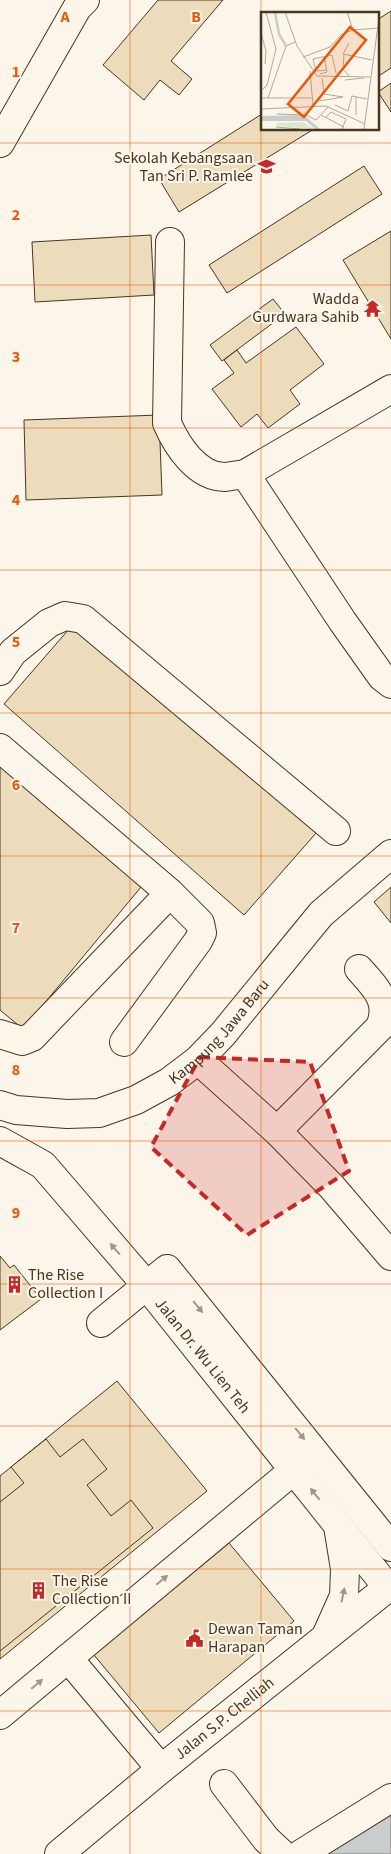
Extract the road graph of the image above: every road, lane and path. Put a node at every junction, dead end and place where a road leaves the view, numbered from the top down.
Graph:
1 (76, 3) edge
2 (0, 143) edge
3 (170, 242) dead end
4 (391, 389) edge
5 (245, 474) junction
6 (0, 671) edge
7 (391, 684) edge
8 (0, 748) edge
9 (336, 831) dead end
10 (391, 854) edge
11 (170, 893) junction
12 (359, 968) dead end
13 (0, 1034) edge
14 (124, 1042) dead end
15 (198, 1060) junction
16 (0, 1104) edge
17 (277, 1131) junction
18 (0, 1141) edge
19 (391, 1256) edge
20 (157, 1277) junction
21 (101, 1323) dead end
22 (295, 1470) junction
23 (347, 1513) junction
24 (391, 1521) edge
25 (391, 1547) edge
26 (390, 1586) edge
27 (324, 1640) junction
28 (68, 1658) junction
29 (0, 1715) edge
30 (161, 1769) junction
31 (224, 1784) dead end
32 (391, 1798) edge
33 (59, 1854) edge
34 (282, 1854) edge
35 (301, 1854) edge

1 - 2 street
3 - 5 street
4 - 5 street
5 - 7 street
6 - 9 street
8 - 11 street
10 - 15 street, Kampung Jawa Baru
11 - 13 street
11 - 14 street
12 - 17 street
15 - 16 street, Kampung Jawa Baru
15 - 17 street
17 - 19 street
20 -> 18 street, Jalan Dr. Wu Lien Teh
20 - 21 street
20 - 22 street, Jalan Dr. Wu Lien Teh
20 -> 23 street, Jalan Dr. Wu Lien Teh
23 -> 22 street, Jalan Dr. Wu Lien Teh
28 -> 22 street
23 - 24 street
23 - 25 street, Jalan Dr. Wu Lien Teh
23 - 26 street, Jalan Dr. Wu Lien Teh
27 -> 23 street
26 - 27 street, Jalan S.P. Chelliah
27 - 30 street, Jalan S.P. Chelliah
29 -> 28 street
28 - 30 street
30 - 33 street, Jalan S.P. Chelliah
31 - 34 street
32 - 35 street

